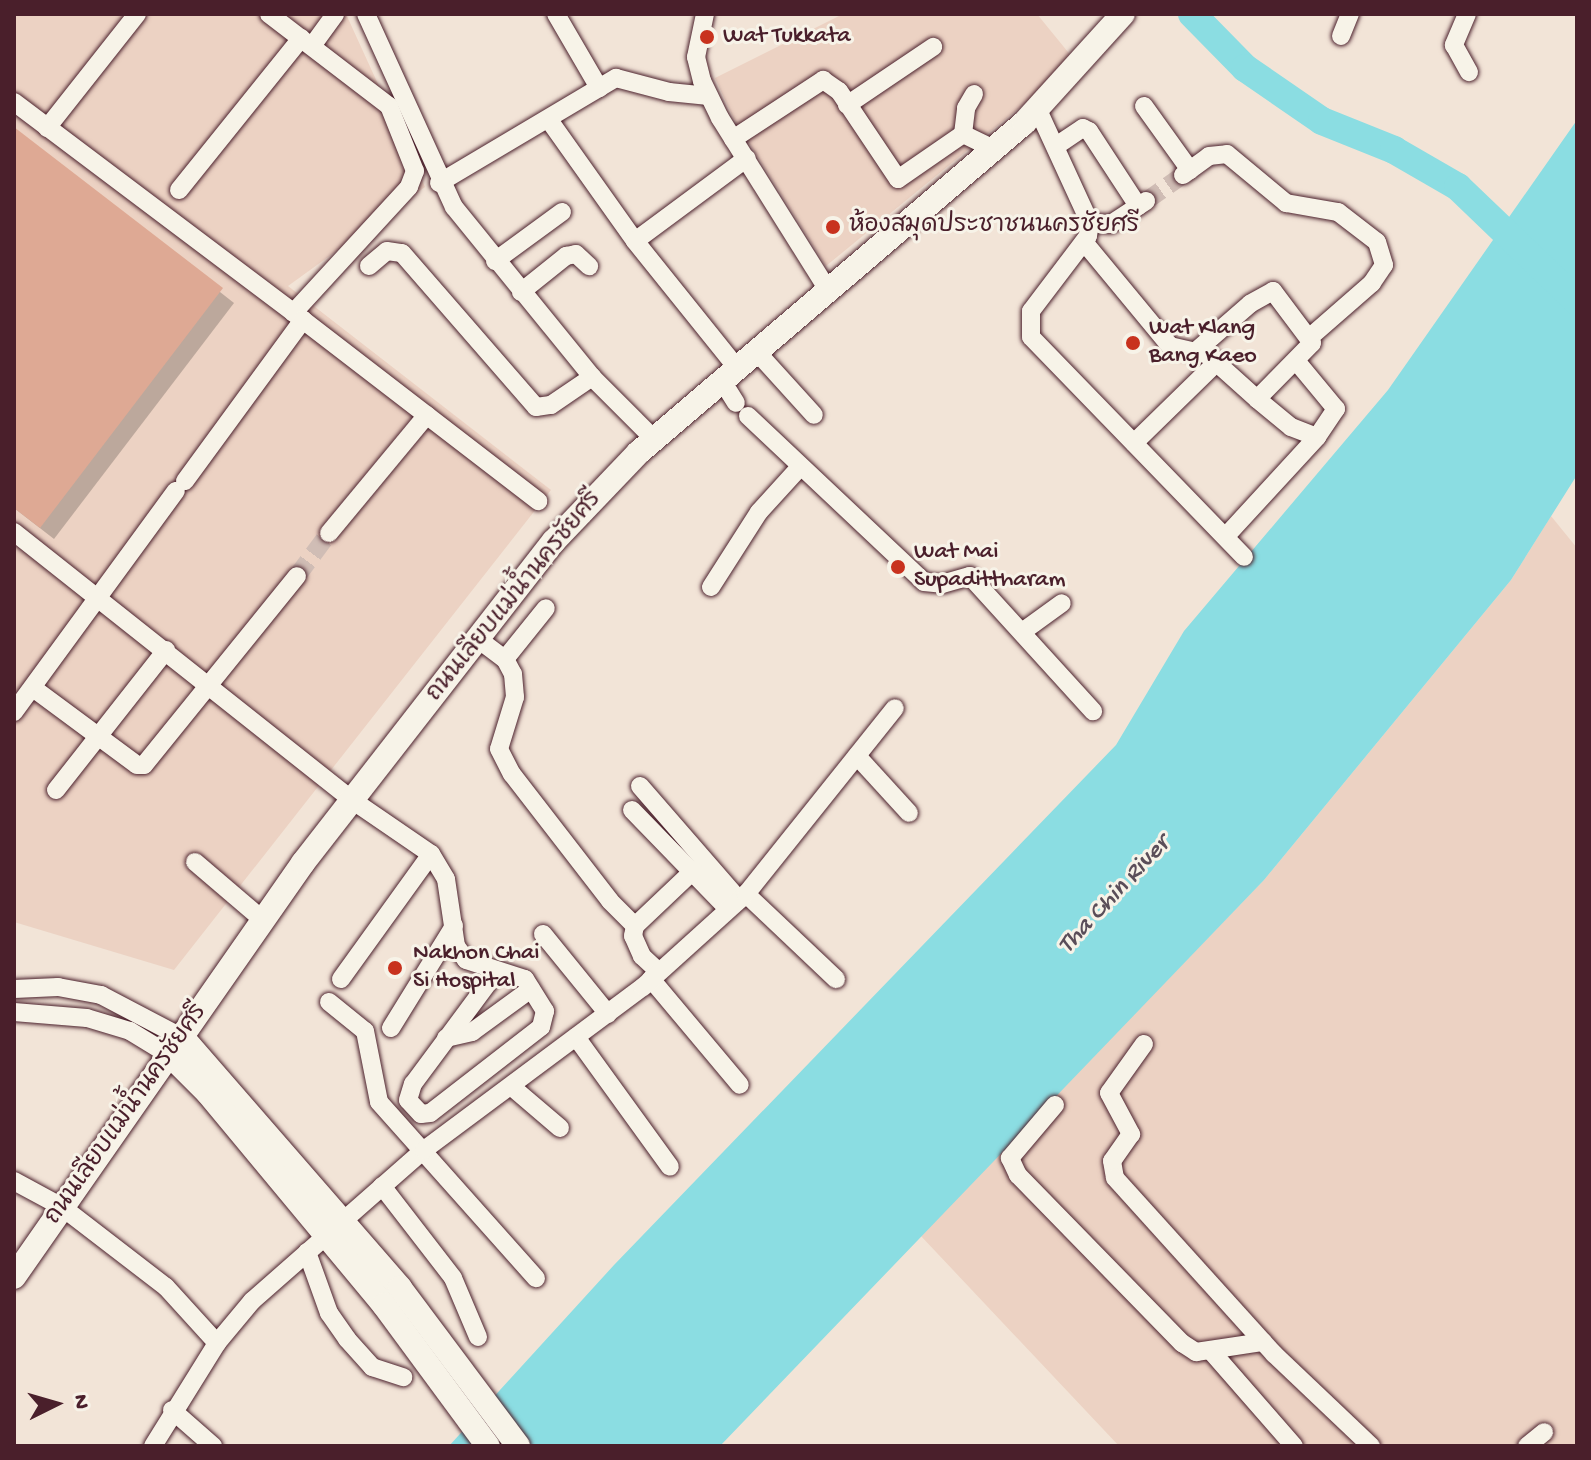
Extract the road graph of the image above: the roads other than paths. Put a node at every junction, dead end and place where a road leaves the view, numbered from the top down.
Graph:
1 (137, 14) edge
2 (269, 14) edge
3 (335, 14) edge
4 (366, 14) edge
5 (556, 14) edge
6 (705, 14) edge
7 (1123, 14) edge
8 (1350, 14) edge
9 (1467, 14) edge
10 (1341, 36) dead end
11 (306, 42) junction
12 (933, 47) dead end
13 (1469, 72) dead end
14 (599, 88) junction
15 (974, 94) dead end
16 (709, 96) junction
17 (14, 102) edge
18 (847, 105) junction
19 (1144, 106) dead end
20 (1038, 110) junction
21 (549, 120) junction
22 (47, 128) junction
23 (963, 134) junction
24 (733, 139) junction
25 (1056, 146) junction
26 (994, 149) junction
27 (747, 158) junction
28 (439, 183) junction
29 (179, 190) dead end
30 (562, 212) dead end
31 (1090, 223) junction
32 (635, 241) junction
33 (1084, 242) junction
34 (495, 261) junction
35 (369, 266) dead end
36 (589, 266) dead end
37 (828, 290) junction
38 (521, 292) junction
39 (298, 317) junction
40 (1309, 338) junction
41 (1197, 350) junction
42 (756, 351) junction
43 (1218, 361) junction
44 (1297, 362) junction
45 (729, 374) junction
46 (592, 377) junction
47 (1257, 399) junction
48 (427, 415) junction
49 (814, 415) dead end
50 (1317, 437) junction
51 (654, 439) junction
52 (1134, 443) junction
53 (800, 467) junction
54 (538, 501) dead end
55 (14, 532) edge
56 (329, 533) tunnel mouth
57 (1227, 535) junction
58 (1244, 557) dead end
59 (297, 576) tunnel mouth
60 (711, 587) dead end
61 (99, 599) junction
62 (1062, 603) dead end
63 (546, 608) dead end
64 (1022, 632) junction
65 (478, 639) junction
66 (166, 650) junction
67 (505, 659) junction
68 (210, 686) junction
69 (33, 688) junction
70 (895, 708) dead end
71 (1093, 711) dead end
72 (14, 712) edge
73 (98, 735) junction
74 (857, 756) junction
75 (640, 786) dead end
76 (56, 790) dead end
77 (352, 800) junction
78 (632, 810) dead end
79 (909, 813) dead end
80 (431, 854) junction
81 (195, 862) dead end
82 (694, 870) junction
83 (737, 901) junction
84 (263, 920) junction
85 (454, 926) junction
86 (635, 926) junction
87 (543, 934) dead end
88 (497, 971) junction
89 (654, 975) junction
90 (341, 979) dead end
91 (836, 979) dead end
92 (14, 989) edge
93 (531, 989) junction
94 (329, 1002) dead end
95 (14, 1012) edge
96 (608, 1014) junction
97 (391, 1028) dead end
98 (576, 1037) junction
99 (446, 1038) junction
100 (1144, 1044) dead end
101 (177, 1047) junction
102 (740, 1085) dead end
103 (512, 1087) junction
104 (1055, 1105) dead end
105 (560, 1128) dead end
106 (424, 1150) junction
107 (670, 1167) dead end
108 (14, 1181) edge
109 (382, 1186) junction
110 (62, 1207) junction
111 (335, 1227) junction
112 (307, 1252) junction
113 (14, 1277) edge
114 (536, 1278) dead end
115 (392, 1296) junction
116 (478, 1337) dead end
117 (1263, 1342) junction
118 (217, 1343) junction
119 (1211, 1351) junction
120 (403, 1377) dead end
121 (172, 1410) junction
122 (1544, 1432) dead end
123 (153, 1446) edge
124 (213, 1446) edge
125 (488, 1446) edge
126 (518, 1446) edge
127 (1294, 1446) edge
128 (1371, 1446) edge
129 (1527, 1446) edge

1 - 22 street
2 - 11 street
3 - 11 street
4 - 28 street
5 - 14 street
6 - 16 street
7 - 20 main road, ถนนเลียบแม่น้ำนครชัยศรี
8 - 10 street
9 - 13 street
11 - 29 street
11 - 39 street
12 - 18 street
14 - 16 street
14 - 21 street
15 - 23 street
16 - 24 street
17 - 22 street
18 - 23 street
18 - 24 street
19 - 40 street
20 - 25 street
20 - 26 main road, ถนนเลียบแม่น้ำนครชัยศรี
21 - 28 street
21 - 32 street
22 - 39 street
23 - 26 street
24 - 27 street
25 - 31 street
25 - 31 street
26 - 37 main road, ถนนเลียบแม่น้ำนครชัยศรี
27 - 32 street
27 - 37 street
28 - 34 street
30 - 34 street
31 - 33 street
32 - 45 street
33 - 41 street
33 - 52 street
34 - 38 street
35 - 46 street
36 - 38 street
37 - 42 main road, ถนนเลียบแม่น้ำนครชัยศรี
38 - 46 street
39 - 48 street
39 - 61 street
40 - 41 street
40 - 44 street
41 - 43 street
42 - 45 main road, ถนนเลียบแม่น้ำนครชัยศรี
42 - 49 street
43 - 47 street
43 - 52 street
44 - 47 street
44 - 50 street
45 - 51 main road, ถนนเลียบแม่น้ำนครชัยศรี
45 - 53 street
46 - 51 street
47 - 50 street
48 - 54 street
48 - 56 street
50 - 57 street
51 - 65 main road, ถนนเลียบแม่น้ำนครชัยศรี
52 - 57 street
53 - 60 street
53 - 64 street
55 - 61 street
57 - 58 street
59 - 68 street
61 - 66 street
61 - 69 street
62 - 64 street
63 - 67 street
64 - 71 street
65 - 67 street
65 - 77 main road, ถนนเลียบแม่น้ำนครชัยศรี
66 - 68 street
66 - 73 street
67 - 86 street
68 - 73 street
68 - 77 street
69 - 72 street
69 - 73 street
70 - 74 street
73 - 76 street
74 - 79 street
74 - 83 street
75 - 83 street
77 - 80 street
77 - 84 main road, ถนนเลียบแม่น้ำนครชัยศรี
78 - 82 street
80 - 85 street
80 - 90 street
81 - 84 street
82 - 83 street
82 - 86 street
83 - 89 street
83 - 91 street
84 - 101 main road, ถนนเลียบแม่น้ำนครชัยศรี
85 - 88 street
85 - 97 street
86 - 89 street
87 - 96 street
88 - 93 street
88 - 99 street
89 - 96 street
89 - 102 street
92 - 101 street
93 - 99 street
93 - 99 street
94 - 106 street
95 - 101 street
96 - 98 street
98 - 103 street
98 - 107 street
100 - 117 street
101 - 110 main road, ถนนเลียบแม่น้ำนครชัยศรี
101 - 111 main road
103 - 105 street
103 - 106 street
104 - 119 street
106 - 109 street
106 - 114 street
108 - 110 street
109 - 111 street
109 - 116 street
110 - 113 main road, ถนนเลียบแม่น้ำนครชัยศรี
110 - 118 street
111 - 112 street
111 - 115 main road
112 - 118 street
112 - 120 street
115 - 125 main road
115 - 126 main road
117 - 119 street
117 - 128 street
118 - 121 street
119 - 127 street
121 - 123 street
121 - 124 street
122 - 129 street

